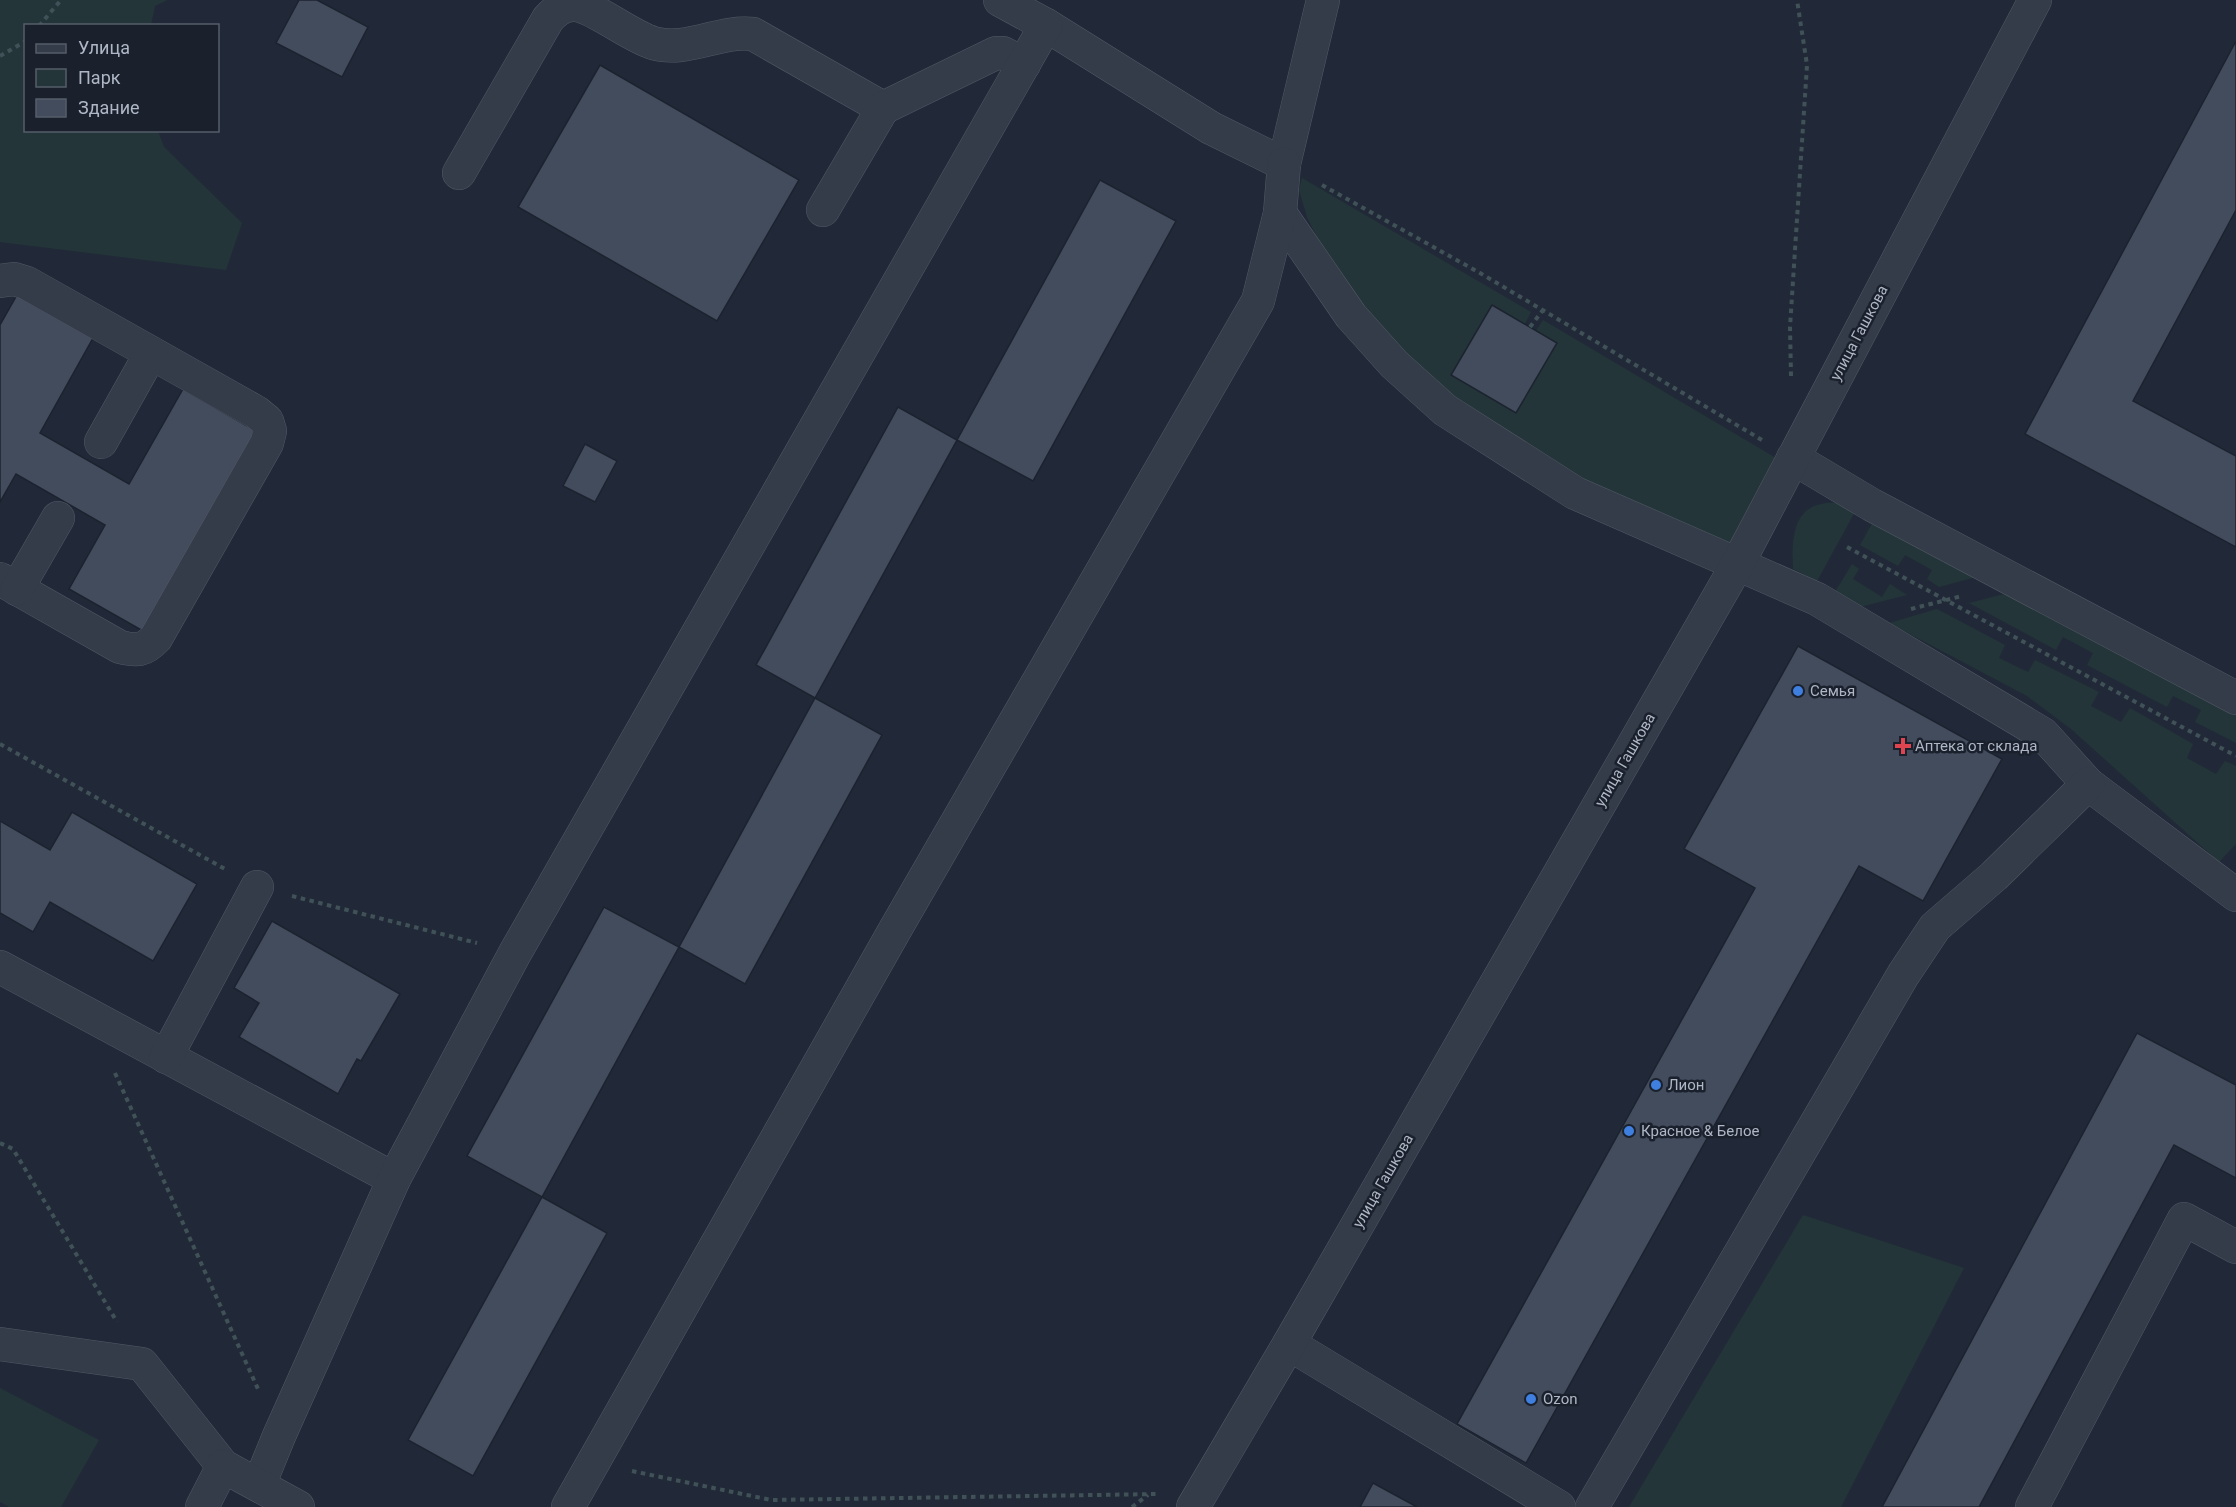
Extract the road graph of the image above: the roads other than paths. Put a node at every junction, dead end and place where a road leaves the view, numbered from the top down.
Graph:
1 (1000, 0) edge
2 (1323, 0) edge
3 (2035, 0) edge
4 (1046, 25) junction
5 (1024, 64) junction
6 (883, 108) junction
7 (1284, 164) junction
8 (459, 173) dead end
9 (823, 210) dead end
10 (1280, 213) junction
11 (0, 281) edge
12 (152, 353) junction
13 (101, 442) dead end
14 (1793, 458) junction
15 (58, 518) dead end
16 (1737, 565) junction
17 (9, 584) edge
18 (2236, 698) edge
19 (2088, 783) junction
20 (257, 887) road end
21 (2236, 895) edge
22 (0, 967) edge
23 (166, 1057) junction
24 (394, 1179) junction
25 (2236, 1248) edge
26 (0, 1344) edge
27 (1289, 1344) junction
28 (223, 1466) junction
29 (259, 1485) junction
30 (1197, 1500) edge
31 (202, 1507) edge
32 (298, 1507) edge
33 (568, 1507) edge
34 (1559, 1507) edge
35 (1592, 1507) edge
36 (2032, 1507) edge

1 - 4 street
2 - 7 street
3 - 14 street, улица Гашкова
4 - 5 street
4 - 7 street
5 - 6 street
5 - 24 street
6 - 8 street
6 - 9 street
7 - 10 street
10 - 16 street
10 - 33 street
11 - 12 street
12 - 13 street
12 - 17 street
14 - 16 street, улица Гашкова
14 - 18 street
15 - 17 street
16 - 19 street
16 - 27 street, улица Гашкова
19 - 21 street
19 - 35 street
20 - 23 street
22 - 23 street
23 - 24 street
24 - 29 street
25 - 36 street
26 - 28 street
27 - 30 street, улица Гашкова
27 - 34 street
28 - 29 street
28 - 31 street
29 - 32 street

